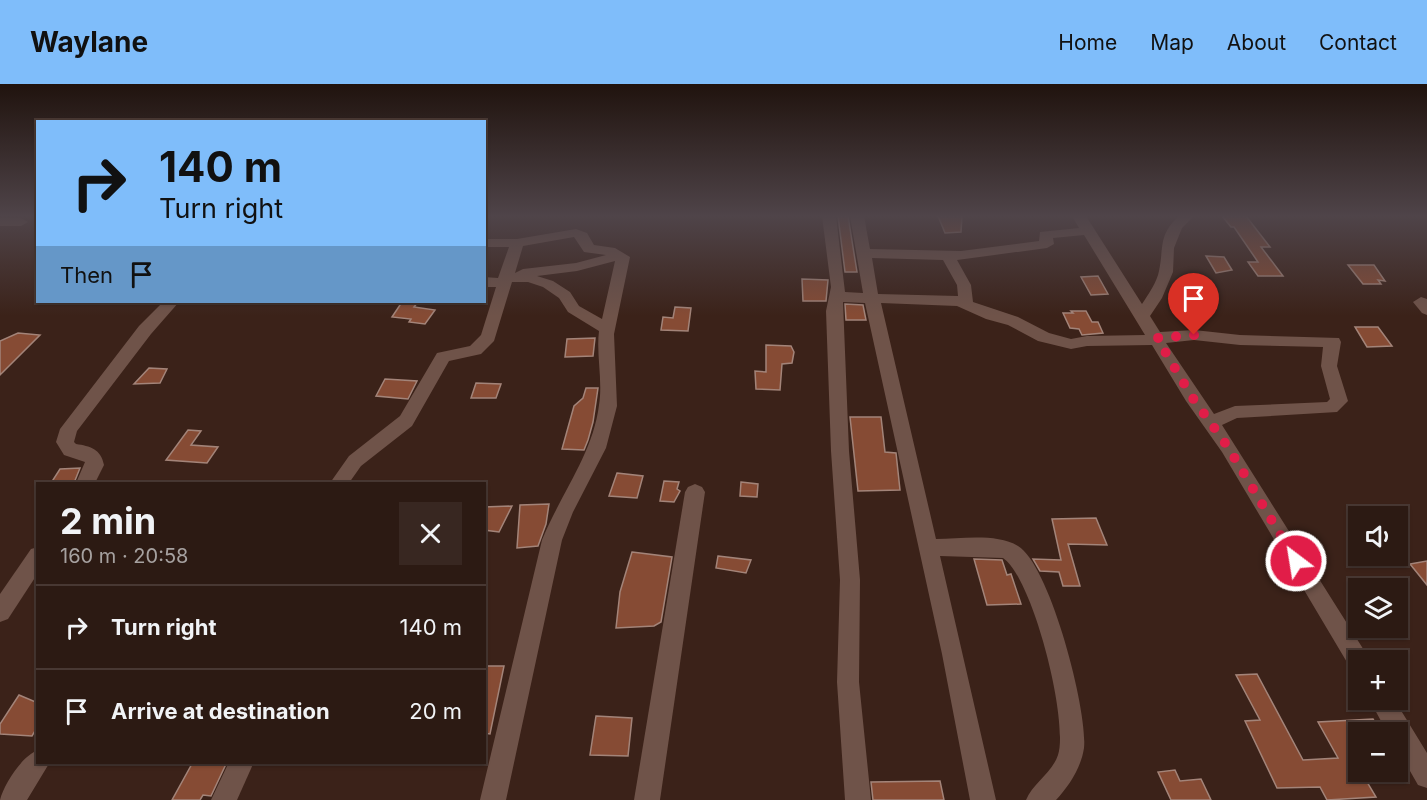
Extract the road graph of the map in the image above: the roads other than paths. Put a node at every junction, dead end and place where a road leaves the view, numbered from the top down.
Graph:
1 (515, 249) edge
2 (591, 249) edge
3 (833, 249) edge
4 (863, 249) edge
5 (1007, 249) edge
6 (1100, 249) edge
7 (1167, 249) edge
8 (864, 254) junction
9 (622, 255) junction
10 (948, 256) junction
11 (504, 280) junction
12 (486, 282) edge
13 (837, 297) junction
14 (873, 298) junction
15 (1427, 302) edge
16 (170, 303) edge
17 (966, 303) junction
18 (1427, 310) edge
19 (1142, 316) junction
20 (607, 329) junction
21 (1157, 339) junction
22 (1210, 423) junction
23 (86, 482) edge
24 (340, 482) edge
25 (695, 492) dead end
26 (928, 548) junction
27 (36, 558) edge
28 (0, 612) edge
29 (1352, 650) edge
30 (1388, 710) edge
31 (37, 764) edge
32 (241, 764) edge
33 (1427, 776) edge
34 (12, 800) edge
35 (224, 800) edge
36 (493, 800) edge
37 (647, 800) edge
38 (858, 800) edge
39 (983, 800) edge
40 (1039, 800) edge

1 - 11 street
2 - 9 street
3 - 13 street
4 - 8 street
5 - 10 street
6 - 19 street
7 - 19 street
8 - 10 street
8 - 14 street
9 - 11 street
9 - 20 street
10 - 17 street
11 - 12 street
11 - 20 street
11 - 24 street
13 - 14 street
13 - 38 street
14 - 17 street
14 - 26 street
15 - 18 street
16 - 23 street
17 - 21 street
19 - 21 street
20 - 36 street
21 - 22 street
21 - 22 street
22 - 29 street
25 - 37 street
26 - 39 street
26 - 40 street
27 - 28 street
30 - 33 street
31 - 34 street
32 - 35 street

